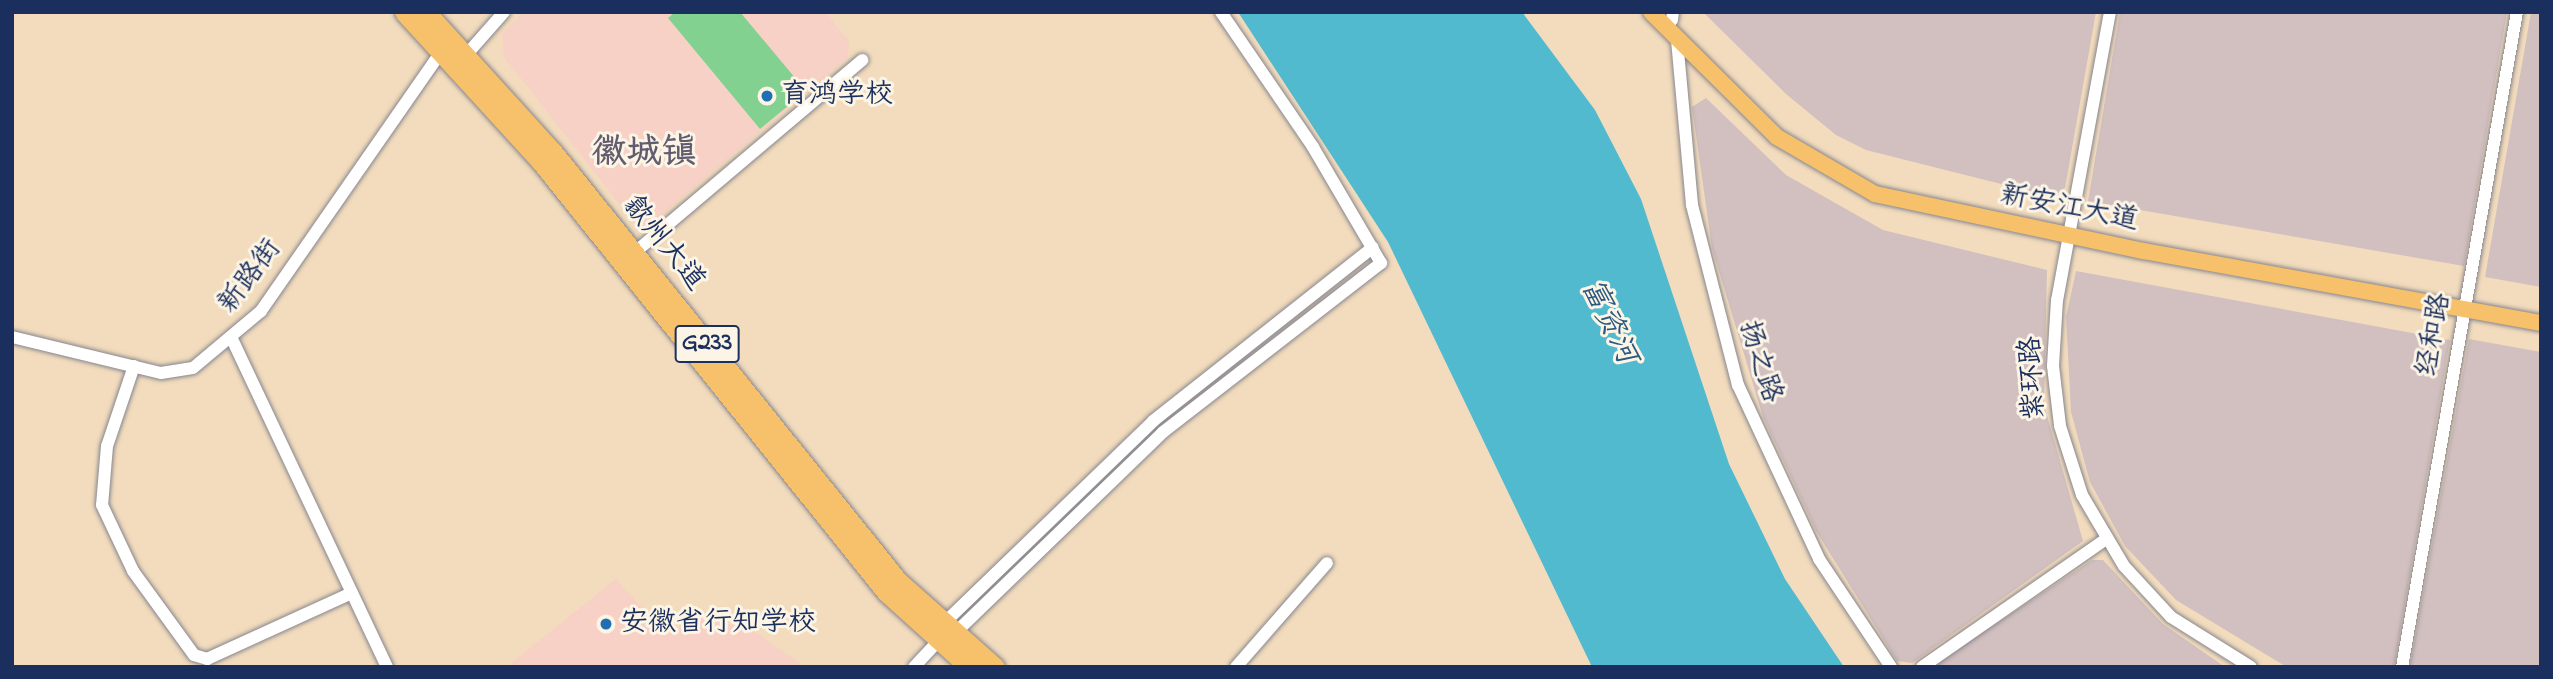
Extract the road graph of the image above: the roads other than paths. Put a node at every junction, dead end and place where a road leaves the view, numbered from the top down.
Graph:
1 (404, 12) edge
2 (426, 12) edge
3 (504, 12) edge
4 (1221, 12) edge
5 (1651, 12) edge
6 (2109, 12) edge
7 (2517, 12) edge
8 (1670, 15) edge
9 (1677, 40) junction
10 (442, 51) junction
11 (467, 54) junction
12 (862, 60) dead end
13 (2069, 231) junction
14 (1373, 247) junction
15 (634, 253) junction
16 (2466, 304) junction
17 (2541, 313) edge
18 (2541, 323) edge
19 (12, 337) edge
20 (232, 339) junction
21 (134, 366) junction
22 (2106, 539) junction
23 (1327, 563) dead end
24 (352, 593) junction
25 (941, 637) junction
26 (387, 667) edge
27 (914, 667) edge
28 (968, 667) edge
29 (995, 667) edge
30 (1236, 667) edge
31 (1891, 667) edge
32 (1922, 667) edge
33 (2251, 667) edge
34 (2402, 667) edge

1 - 10 highway, 歙州大道 / G233
2 - 11 highway, 歙州大道 / G233
3 - 11 street
4 - 14 street
5 - 9 main road, 新安江大道
6 - 13 street, 紫环路
7 - 16 street, 经和路
8 - 13 main road, 新安江大道
9 - 13 main road, 新安江大道
9 - 31 street, 扬之路
10 - 20 street, 新路街
10 - 25 highway, 歙州大道 / G233
11 - 15 highway, 歙州大道 / G233
12 - 15 street
13 - 16 main road, 新安江大道
13 - 22 street, 紫环路
14 - 25 street
14 - 25 street
15 - 25 highway, 歙州大道 / G233
16 - 17 main road, 新安江大道
16 - 18 main road, 新安江大道
16 - 34 street, 经和路
19 - 21 street, 新路街
20 - 21 street, 新路街
20 - 24 street
21 - 24 street
22 - 32 street
22 - 33 street, 紫环路
23 - 30 street
24 - 26 street
25 - 27 street
25 - 28 highway, 歙州大道 / G233
25 - 29 highway, 歙州大道 / G233

